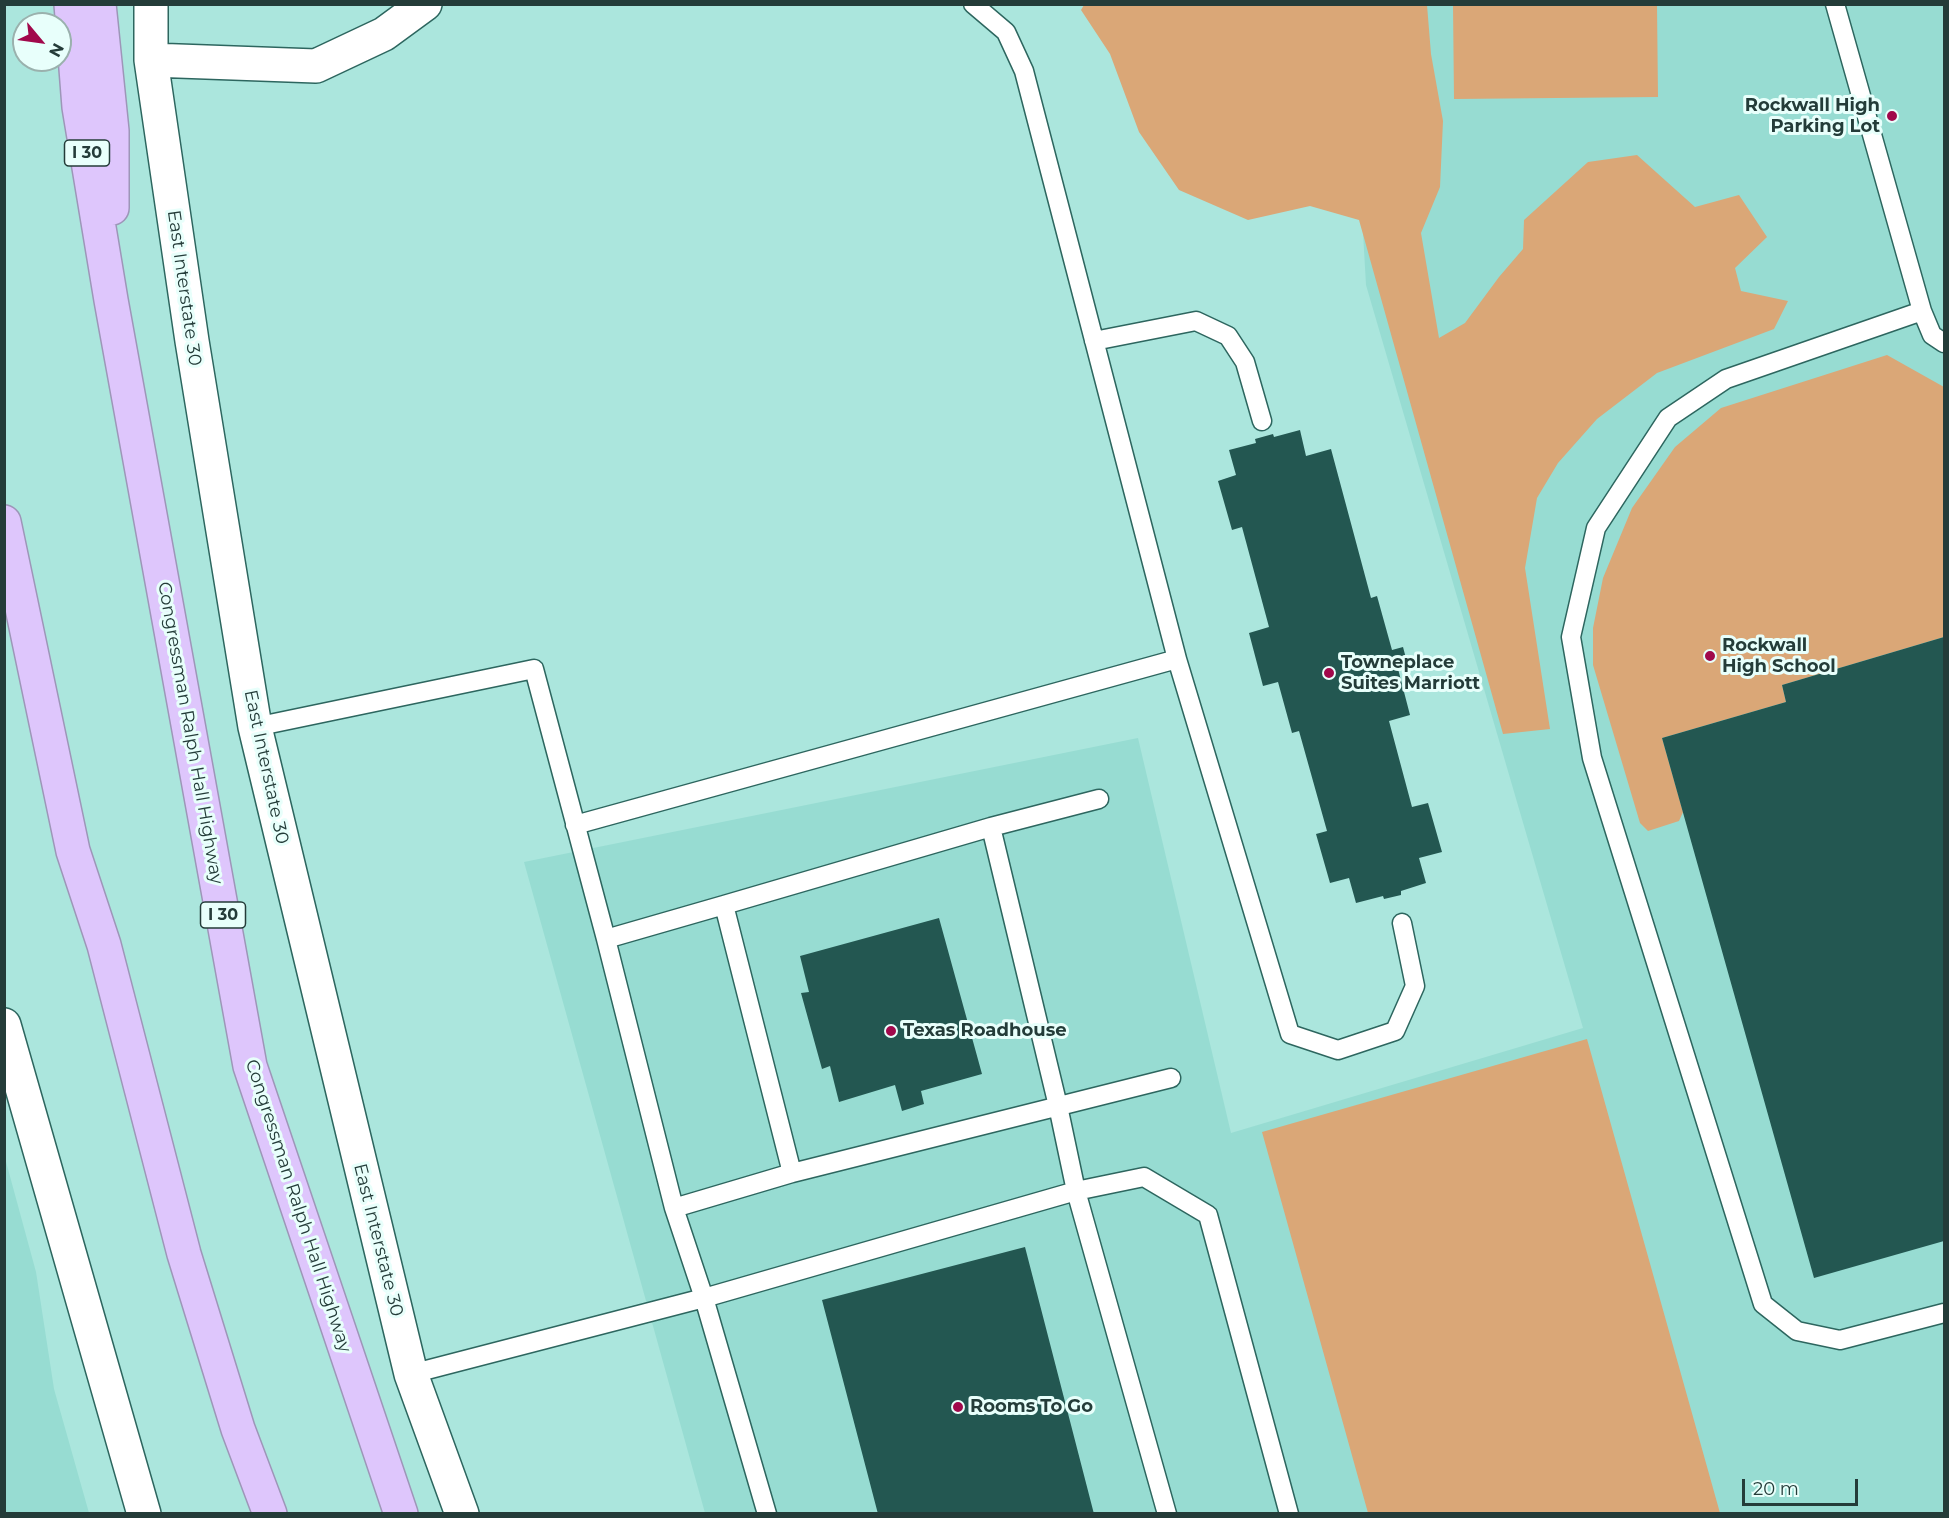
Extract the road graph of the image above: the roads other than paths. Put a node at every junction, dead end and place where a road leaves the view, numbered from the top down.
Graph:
1 (71, 4) edge
2 (99, 4) edge
3 (151, 4) edge
4 (425, 4) edge
5 (973, 4) edge
6 (1835, 4) edge
7 (151, 60) junction
8 (111, 300) junction
9 (1922, 311) junction
10 (1094, 341) junction
11 (1944, 343) edge
12 (1262, 421) dead end
13 (4, 522) edge
14 (1177, 659) junction
15 (255, 727) junction
16 (1099, 799) dead end
17 (575, 825) junction
18 (991, 827) junction
19 (724, 905) junction
20 (1402, 923) dead end
21 (606, 939) junction
22 (4, 1025) edge
23 (1171, 1078) dead end
24 (1058, 1106) junction
25 (792, 1173) junction
26 (1076, 1191) junction
27 (674, 1208) junction
28 (704, 1298) junction
29 (1944, 1313) edge
30 (411, 1374) junction
31 (144, 1514) edge
32 (270, 1514) edge
33 (400, 1514) edge
34 (462, 1514) edge
35 (767, 1514) edge
36 (1167, 1514) edge
37 (1289, 1514) edge

1 - 8 highway, Congressman Ralph Hall Highway / I 30
2 - 8 highway
3 - 7 main road, East Interstate 30
4 - 7 main road
5 - 10 lane
6 - 9 lane
7 - 15 main road, East Interstate 30
8 - 33 highway, Congressman Ralph Hall Highway / I 30
9 - 11 lane
9 - 29 lane
10 - 12 lane
10 - 14 lane
13 - 32 highway
14 - 17 lane
14 - 20 lane
15 - 17 lane
15 - 30 main road, East Interstate 30
16 - 18 lane
17 - 21 lane
18 - 19 lane
18 - 24 lane
19 - 21 lane
19 - 25 lane
21 - 27 lane
22 - 31 main road
23 - 24 lane
24 - 25 lane
24 - 26 lane
25 - 27 lane
26 - 28 lane
26 - 36 lane
26 - 37 lane
27 - 28 lane
28 - 30 lane
28 - 35 lane
30 - 34 main road, East Interstate 30

